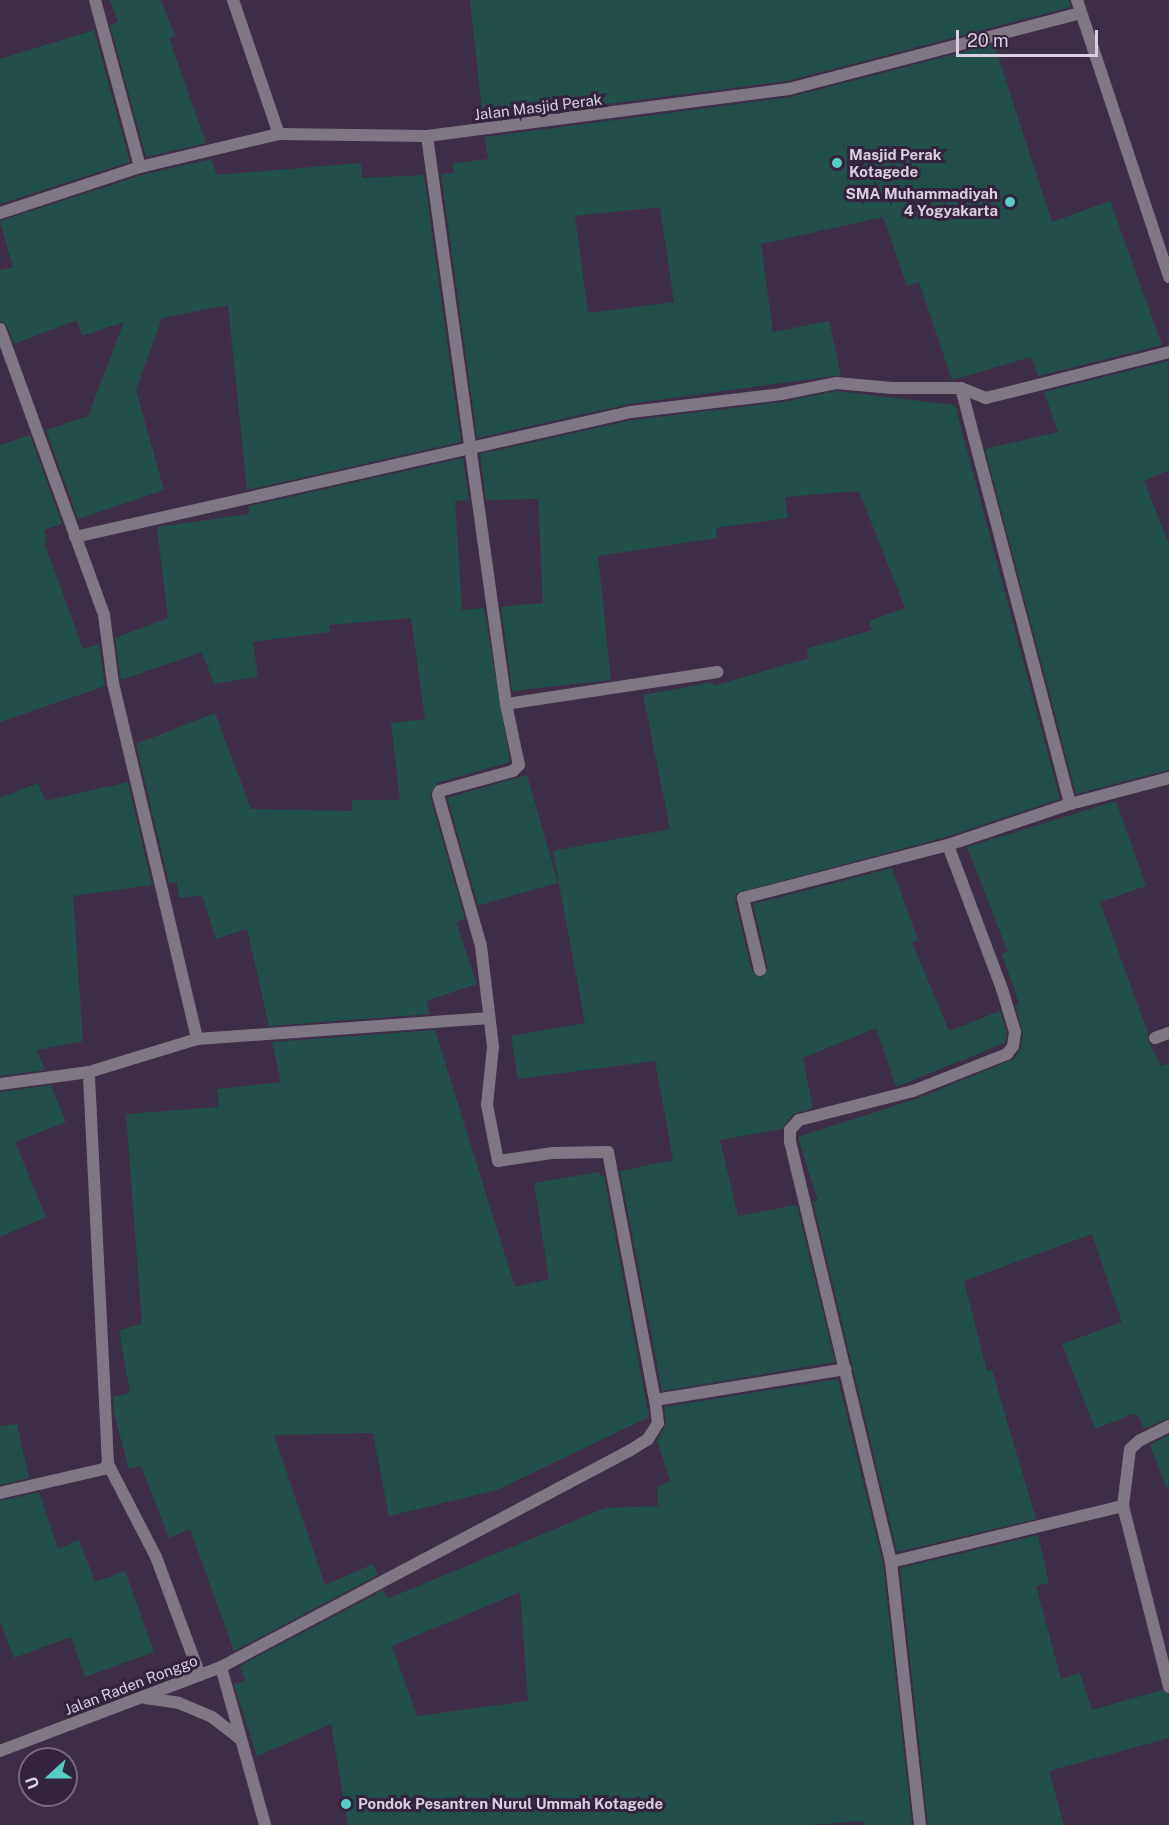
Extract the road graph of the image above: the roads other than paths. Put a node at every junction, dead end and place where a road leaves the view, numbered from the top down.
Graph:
1 (94, 0) edge
2 (233, 0) edge
3 (1078, 6) edge
4 (279, 134) junction
5 (427, 136) junction
6 (140, 167) junction
7 (0, 213) edge
8 (1169, 277) edge
9 (0, 329) edge
10 (1169, 352) edge
11 (961, 388) junction
12 (469, 448) junction
13 (75, 537) junction
14 (718, 672) dead end
15 (506, 704) junction
16 (1169, 778) edge
17 (1070, 804) junction
18 (948, 845) junction
19 (760, 970) dead end
20 (489, 1018) junction
21 (1169, 1033) edge
22 (197, 1038) junction
23 (1155, 1038) dead end
24 (89, 1071) junction
25 (0, 1084) edge
26 (846, 1369) junction
27 (655, 1400) junction
28 (1169, 1426) edge
29 (108, 1464) junction
30 (0, 1493) edge
31 (1123, 1506) junction
32 (891, 1562) junction
33 (221, 1667) junction
34 (200, 1675) junction
35 (1169, 1687) edge
36 (142, 1698) junction
37 (241, 1740) junction
38 (0, 1751) edge
39 (265, 1825) edge
40 (920, 1825) edge

1 - 6 street
2 - 4 street
3 - 5 street, Jalan Masjid Perak
3 - 8 street
4 - 5 street, Jalan Masjid Perak
4 - 6 street, Jalan Masjid Perak
5 - 12 street
6 - 7 street, Jalan Masjid Perak
9 - 13 street
10 - 11 street
11 - 12 street
11 - 17 street
12 - 13 street
12 - 15 street
13 - 22 street
14 - 15 street
15 - 20 street
16 - 17 street
17 - 18 street
18 - 19 street
18 - 26 street
20 - 22 street
20 - 27 street
21 - 23 street
22 - 24 street
24 - 25 street
24 - 29 street
26 - 27 street
26 - 32 street
27 - 33 street
28 - 31 street
29 - 30 street
29 - 34 street
31 - 32 street
31 - 35 street
32 - 40 street
33 - 34 street, Jalan Raden Ronggo
33 - 37 street, Jalan Raden Ronggo
34 - 36 street, Jalan Raden Ronggo
36 - 37 street
36 - 38 street, Jalan Raden Ronggo
37 - 39 street, Jalan Raden Ronggo

